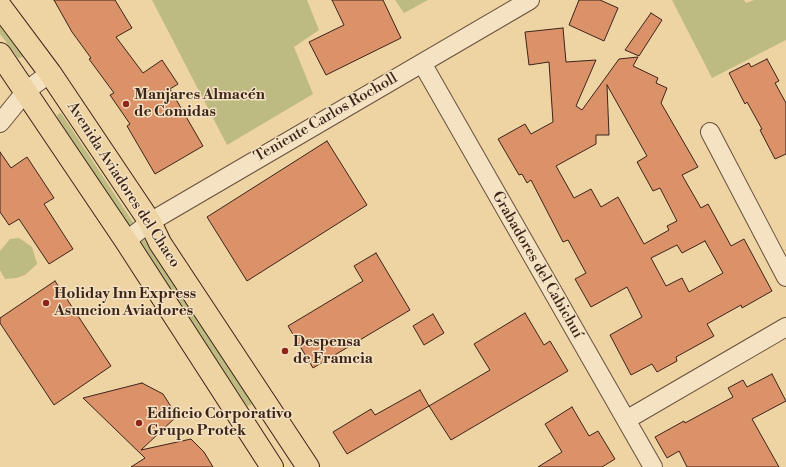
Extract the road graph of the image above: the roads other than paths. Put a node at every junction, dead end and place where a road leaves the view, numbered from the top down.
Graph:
1 (530, 0) edge
2 (0, 6) edge
3 (0, 54) edge
4 (422, 63) junction
5 (50, 73) junction
6 (26, 91) junction
7 (0, 123) edge
8 (710, 132) dead end
9 (150, 222) junction
10 (126, 241) junction
11 (786, 277) edge
12 (786, 327) edge
13 (274, 417) junction
14 (626, 420) junction
15 (249, 432) junction
16 (272, 467) edge
17 (308, 467) edge
18 (653, 467) edge

1 - 4 street, Teniente Carlos Rocholl
2 - 5 highway, Avenida Aviadores del Chaco
3 - 6 highway, Avenida Aviadores del Chaco
4 - 9 street, Teniente Carlos Rocholl
4 - 14 street, Grabadores del Cabichuí
5 - 6 street
5 - 9 highway, Avenida Aviadores del Chaco
6 - 7 street
6 - 10 highway, Avenida Aviadores del Chaco
8 - 11 street
9 - 10 street, Teniente Carlos Rocholl
9 - 13 highway, Avenida Aviadores del Chaco
10 - 15 highway, Avenida Aviadores del Chaco
12 - 14 street
13 - 15 highway
13 - 17 highway, Avenida Aviadores del Chaco
14 - 18 street, Grabadores del Cabichuí
15 - 16 highway, Avenida Aviadores del Chaco

